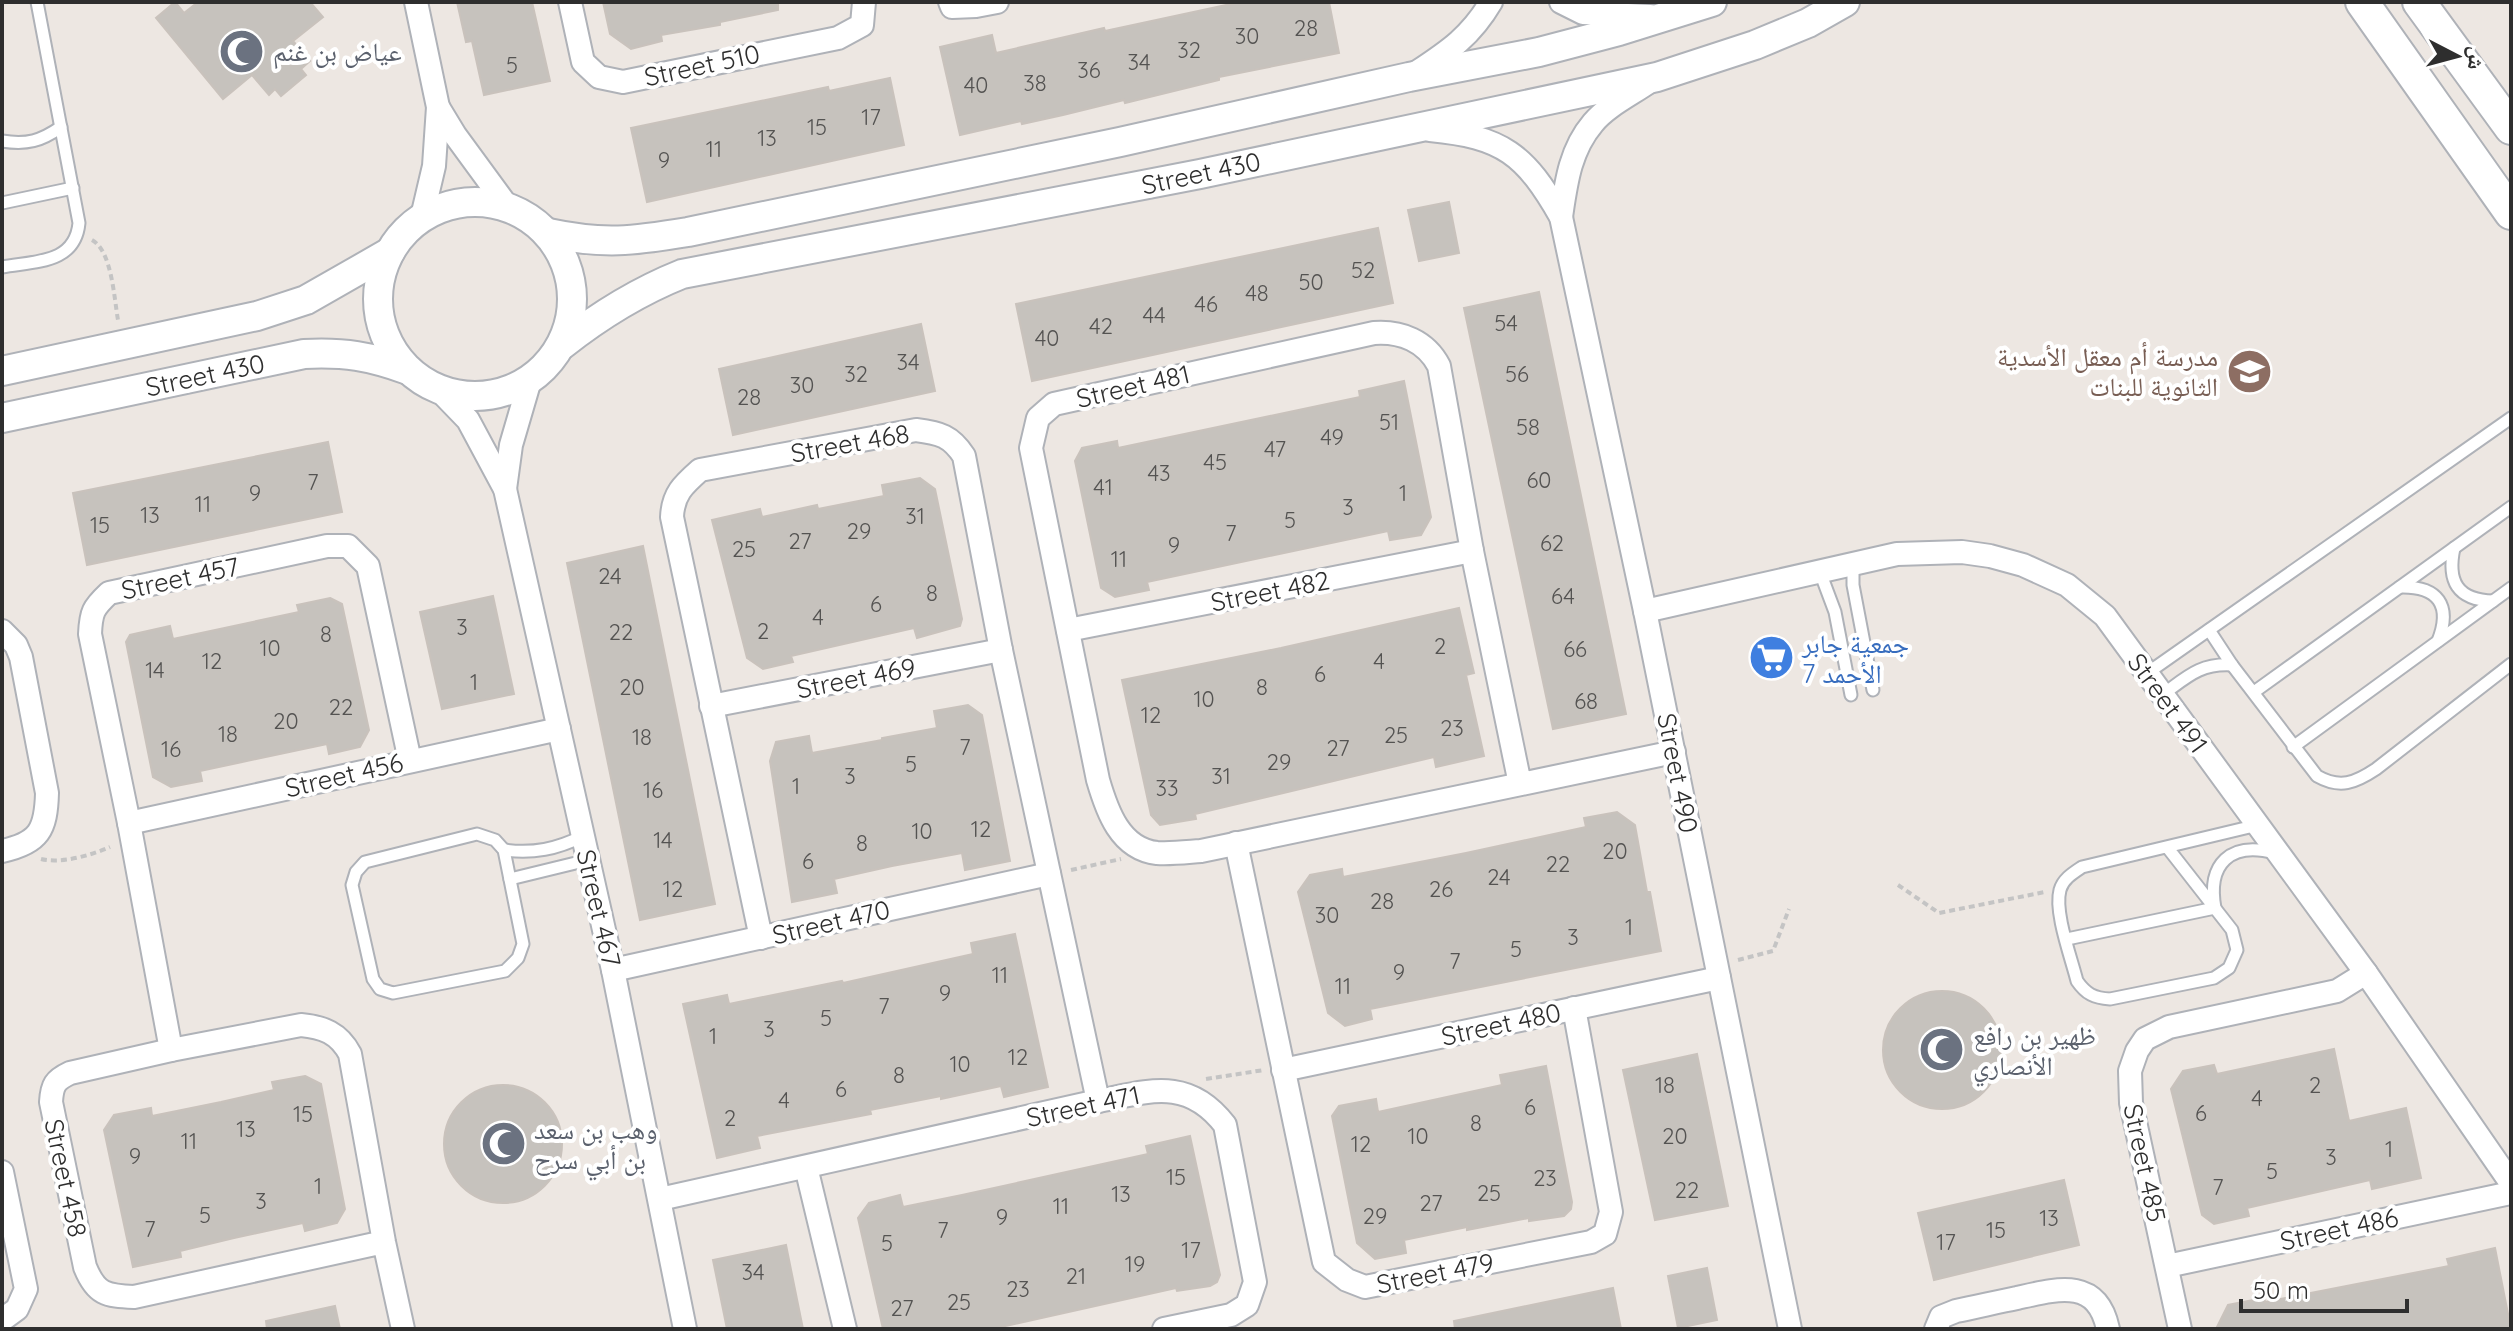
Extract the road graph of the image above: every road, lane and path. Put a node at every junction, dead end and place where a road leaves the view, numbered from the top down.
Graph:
1 (37, 2) edge
2 (416, 2) edge
3 (570, 2) edge
4 (864, 2) edge
5 (950, 2) edge
6 (997, 2) edge
7 (1491, 2) edge
8 (1561, 2) edge
9 (1712, 2) edge
10 (1845, 2) edge
11 (2362, 2) edge
12 (2419, 2) edge
13 (1667, 17) junction
14 (1409, 77) junction
15 (1657, 77) junction
16 (438, 107) junction
17 (61, 127) junction
18 (2511, 128) edge
19 (1417, 129) junction
20 (2, 141) edge
21 (73, 188) junction
22 (2, 203) edge
23 (507, 206) junction
24 (2511, 213) edge
25 (422, 217) junction
26 (1561, 217) junction
27 (548, 233) junction
28 (78, 236) junction
29 (390, 252) junction
30 (2, 267) edge
31 (562, 345) junction
32 (123, 346) junction
33 (408, 370) junction
34 (2, 371) edge
35 (530, 380) junction
36 (439, 390) junction
37 (2, 418) edge
38 (2511, 418) edge
39 (505, 489) junction
40 (2511, 507) edge
41 (2454, 548) junction
42 (1472, 551) junction
43 (1853, 564) junction
44 (1820, 572) junction
45 (2400, 587) junction
46 (2511, 588) edge
47 (2493, 601) junction
48 (1645, 611) junction
49 (1068, 630) junction
50 (2209, 630) junction
51 (2, 631) edge
52 (2438, 641) junction
53 (1001, 650) junction
54 (2511, 664) edge
55 (2232, 665) junction
56 (2146, 674) junction
57 (1873, 690) dead end
58 (2254, 692) junction
59 (1851, 695) dead end
60 (2162, 696) junction
61 (711, 706) junction
62 (559, 729) junction
63 (2293, 747) junction
64 (1674, 752) junction
65 (410, 761) junction
66 (1520, 784) junction
67 (2259, 825) junction
68 (131, 831) junction
69 (583, 836) junction
70 (1236, 843) junction
71 (1141, 847) junction
72 (2167, 847) junction
73 (504, 850) junction
74 (5, 851) edge
75 (2279, 854) junction
76 (588, 860) junction
77 (1049, 874) junction
78 (510, 879) junction
79 (1898, 885) dead end
80 (2060, 889) junction
81 (2215, 908) junction
82 (1789, 909) dead end
83 (761, 938) junction
84 (2067, 939) junction
85 (613, 970) junction
86 (1717, 972) junction
87 (2366, 973) junction
88 (1574, 1008) junction
89 (171, 1050) junction
90 (1283, 1070) junction
91 (1195, 1082) dead end
92 (1098, 1101) junction
93 (806, 1167) junction
94 (2, 1172) edge
95 (2511, 1183) edge
96 (2511, 1193) edge
97 (660, 1199) junction
98 (384, 1242) junction
99 (2167, 1266) junction
100 (2, 1320) edge
101 (403, 1329) edge
102 (685, 1329) edge
103 (845, 1329) edge
104 (1164, 1329) edge
105 (1790, 1329) edge
106 (1936, 1329) edge
107 (2108, 1329) edge
108 (2180, 1329) edge

1 - 17 lane
2 - 16 street
3 - 4 street, Street 510
5 - 6 street
7 - 14 street
8 - 13 street
9 - 13 street, Street 430
10 - 15 street, Street 430
11 - 24 main road
12 - 18 main road
13 - 14 street, Street 430
14 - 27 street, Street 430
15 - 19 street, Street 430
15 - 26 street, Street 490
16 - 23 street
16 - 25 street
17 - 20 lane
17 - 21 lane
19 - 26 street, Street 490
19 - 31 street, Street 430
21 - 22 lane
21 - 28 lane
23 - 25 street
23 - 27 street
25 - 29 street
26 - 48 street, Street 490
27 - 31 street
28 - 30 lane
28 - 32 path
29 - 32 street, Street 430
29 - 33 street
31 - 35 street
32 - 34 street, Street 430
33 - 36 street
33 - 37 street, Street 430
35 - 36 street
35 - 39 street, Street 467
36 - 39 street, Street 467
38 - 50 lane
39 - 62 street, Street 467
40 - 41 lane
41 - 45 lane
41 - 47 lane
42 - 49 street, Street 482
42 - 49 street, Street 481
42 - 66 street, Street 481
43 - 44 street, Street 491
43 - 56 street, Street 491
43 - 57 lane
44 - 48 street, Street 491
44 - 59 lane
45 - 52 lane
45 - 58 lane
46 - 47 lane
47 - 52 lane
48 - 64 street, Street 490
49 - 71 street, Street 481
50 - 55 lane
50 - 56 lane
51 - 74 street
52 - 63 lane
53 - 61 street, Street 469
53 - 61 street, Street 468
53 - 77 street, Street 468
54 - 63 lane
55 - 58 lane
55 - 60 lane
56 - 60 street, Street 491
58 - 63 lane
60 - 67 street, Street 491
61 - 83 street, Street 468
62 - 65 street, Street 456
62 - 69 street, Street 467
64 - 66 street
64 - 86 street, Street 490
65 - 68 street, Street 456
65 - 68 street, Street 457
66 - 70 street
67 - 72 lane
67 - 75 street, Street 491
68 - 74 path
68 - 89 street, Street 457
69 - 73 lane
69 - 76 street, Street 467
70 - 71 street
70 - 90 street, Street 479
71 - 77 path
72 - 80 lane
72 - 81 lane
73 - 78 lane
73 - 78 lane
75 - 81 lane
75 - 87 street, Street 491
76 - 78 lane
76 - 85 street, Street 467
77 - 83 street, Street 470
77 - 92 street, Street 468
79 - 80 path
80 - 84 lane
81 - 84 lane
81 - 84 lane
82 - 86 path
83 - 85 street, Street 470
85 - 97 street, Street 467
86 - 88 street, Street 480
86 - 105 street, Street 490
87 - 95 street, Street 491
87 - 99 street, Street 485
88 - 90 street, Street 480
88 - 90 street, Street 479
89 - 98 street, Street 458
89 - 98 street, Street 458
90 - 91 path
92 - 93 street, Street 471
92 - 104 street, Street 471
93 - 97 street, Street 471
93 - 103 street
94 - 100 street
96 - 99 street, Street 486
97 - 102 street, Street 467
98 - 101 street, Street 458
99 - 108 street, Street 485
106 - 107 street

